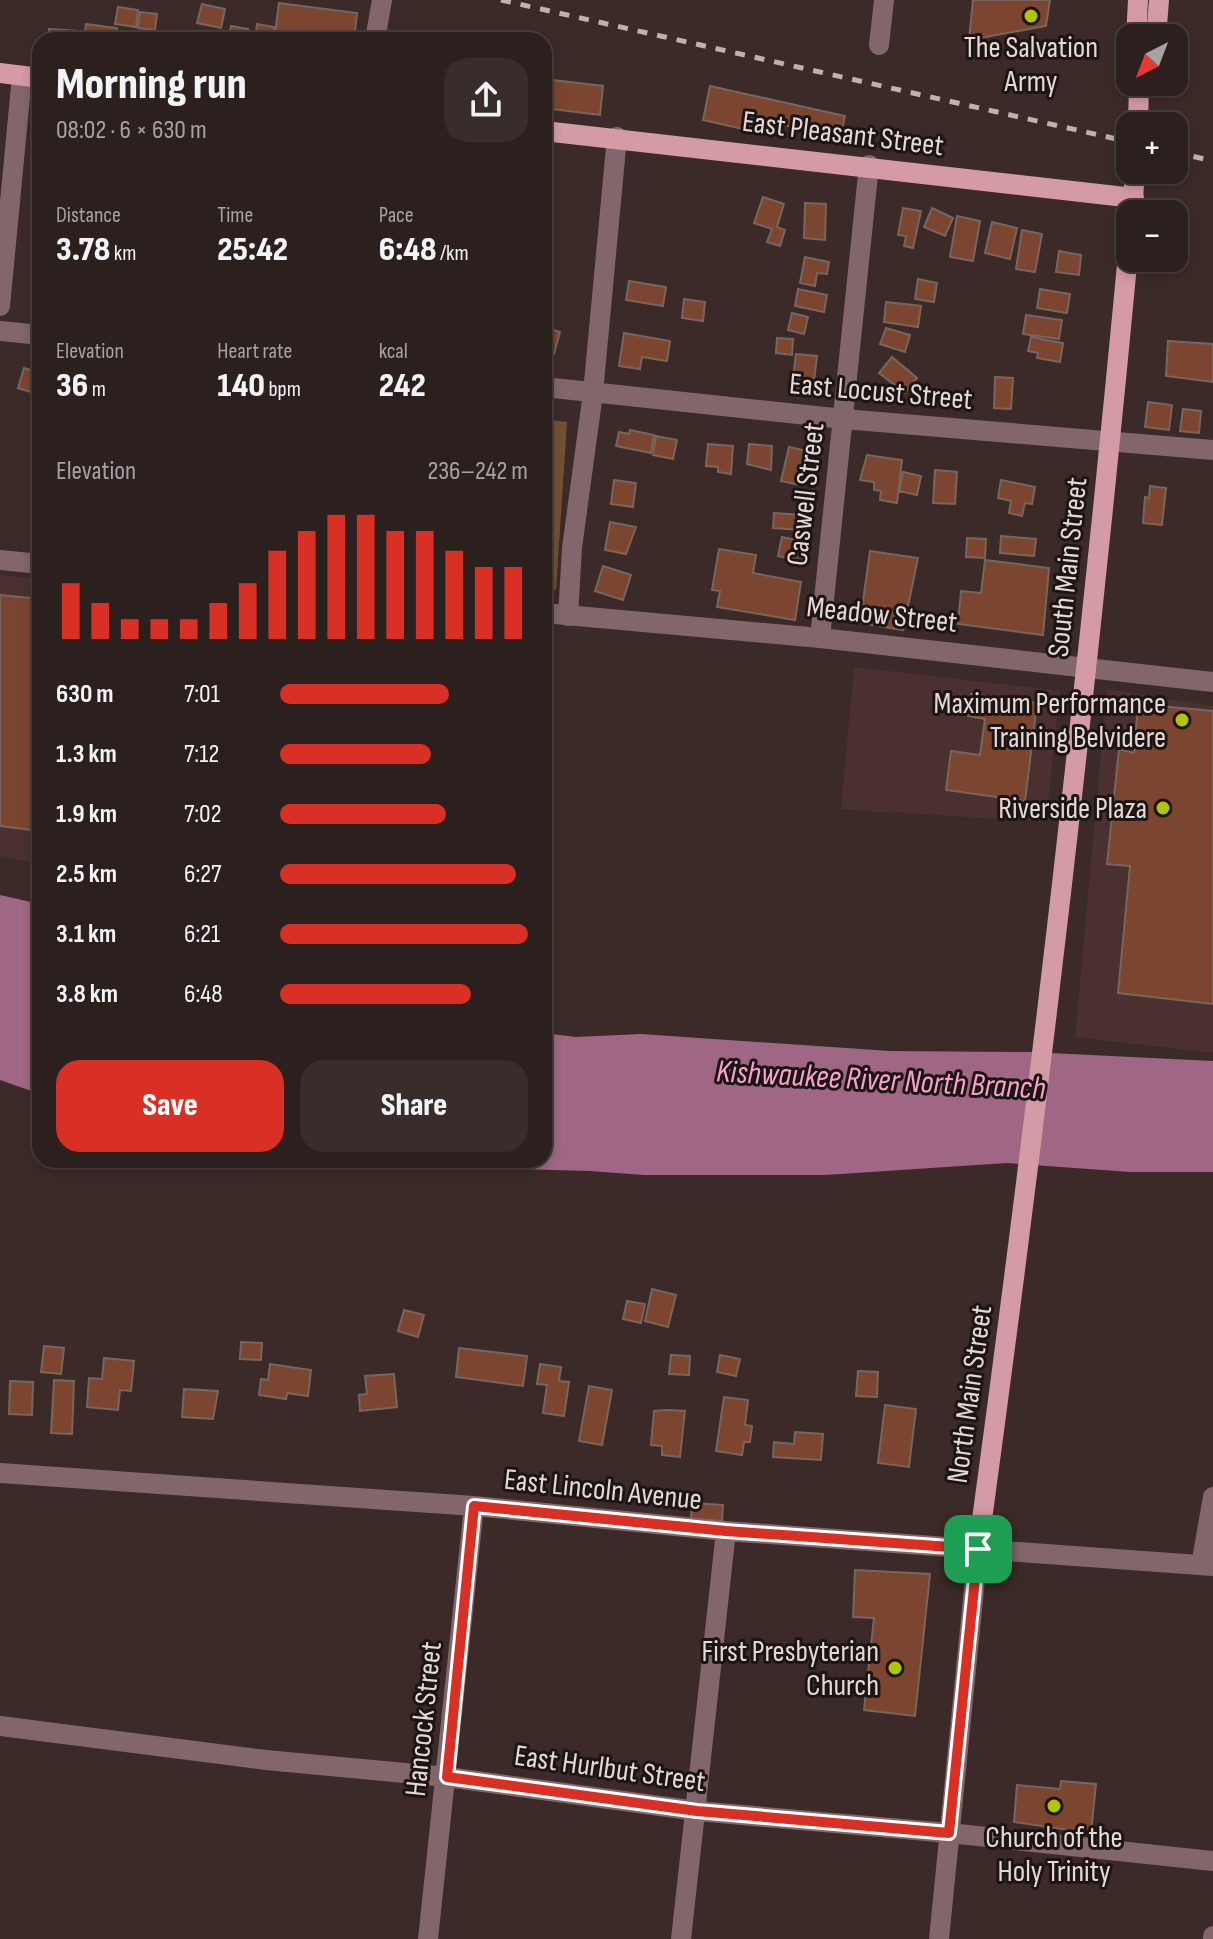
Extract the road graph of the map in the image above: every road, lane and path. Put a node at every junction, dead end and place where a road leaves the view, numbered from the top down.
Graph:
1 (382, 0) edge
2 (884, 0) edge
3 (1138, 0) edge
4 (1159, 0) edge
5 (1137, 24) edge
6 (1157, 24) edge
7 (376, 32) edge
8 (879, 45) dead end
9 (0, 73) edge
10 (31, 77) edge
11 (552, 132) edge
12 (617, 137) junction
13 (869, 165) junction
14 (1116, 203) edge
15 (1126, 272) edge
16 (0, 306) edge
17 (0, 331) edge
18 (32, 334) edge
19 (552, 388) edge
20 (593, 393) junction
21 (844, 419) junction
22 (1110, 441) junction
23 (1213, 450) edge
24 (0, 560) edge
25 (32, 563) edge
26 (552, 614) edge
27 (568, 616) junction
28 (820, 638) junction
29 (1087, 667) junction
30 (1213, 682) edge
31 (1049, 1002) joint
32 (0, 1473) edge
33 (1213, 1497) edge
34 (474, 1506) junction
35 (726, 1531) junction
36 (978, 1549) junction
37 (1207, 1566) edge
38 (0, 1726) edge
39 (447, 1777) junction
40 (697, 1811) junction
41 (949, 1833) junction
42 (1213, 1861) edge
43 (428, 1939) edge
44 (681, 1939) edge
45 (939, 1939) edge

1 - 7 street
2 - 8 street
3 - 5 main road
4 - 6 main road
9 - 10 main road
10 - 16 street
11 - 12 main road, East Pleasant Street
12 - 13 main road, East Pleasant Street
12 - 20 street
13 - 14 main road, East Pleasant Street
13 - 21 street, Caswell Street
15 - 22 main road, South Main Street
17 - 18 street
19 - 20 street, East Locust Street
20 - 21 street, East Locust Street
20 - 27 street
21 - 22 street, East Locust Street
21 - 28 street, Caswell Street
22 - 23 street, East Locust Street
22 - 29 main road, South Main Street
24 - 25 street
26 - 27 street, Meadow Street
27 - 28 street, Meadow Street
28 - 29 street, Meadow Street
29 - 30 street, Meadow Street
29 - 31 main road, South Main Street
31 - 36 main road, North Main Street
32 - 34 street, East Lincoln Avenue
33 - 37 street, East Lincoln Avenue
34 - 35 street, East Lincoln Avenue
34 - 39 street, Hancock Street
35 - 36 street, East Lincoln Avenue
35 - 40 street
36 - 37 street, East Lincoln Avenue
36 - 41 street, North Main Street
38 - 39 street, East Hurlbut Street
39 - 40 street, East Hurlbut Street
39 - 43 street, Hancock Street
40 - 41 street, East Hurlbut Street
40 - 44 street
41 - 42 street, East Hurlbut Street
41 - 45 street, North Main Street

